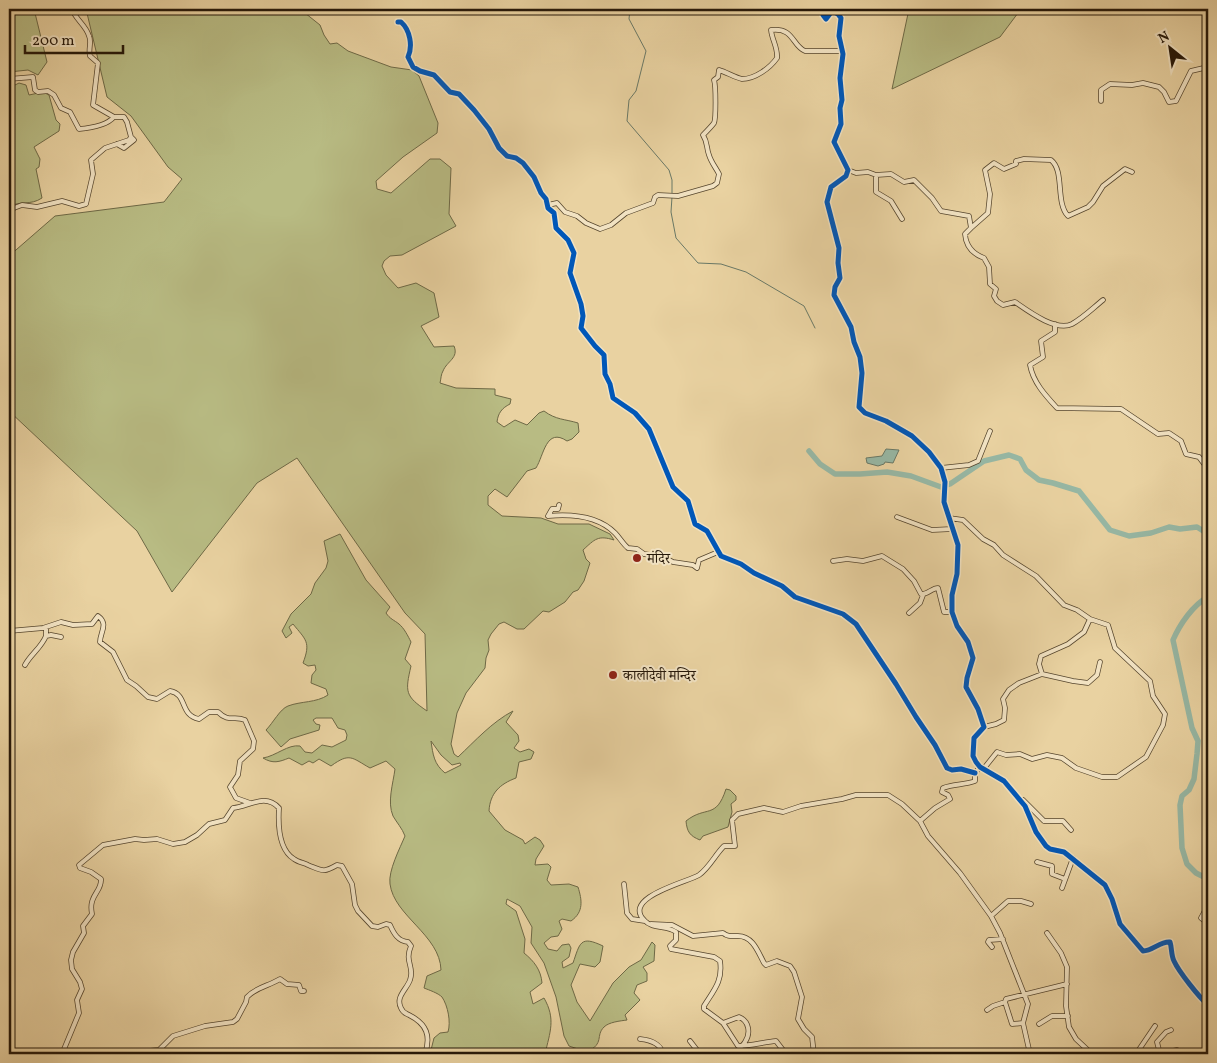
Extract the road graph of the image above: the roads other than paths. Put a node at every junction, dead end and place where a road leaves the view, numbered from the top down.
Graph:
1 (72, 9) edge
2 (823, 9) edge
3 (398, 22) dead end
4 (842, 51) junction
5 (1208, 66) edge
6 (9, 79) edge
7 (1101, 100) dead end
8 (114, 117) junction
9 (848, 170) junction
10 (1132, 172) dead end
11 (876, 175) junction
12 (548, 204) junction
13 (9, 212) edge
14 (902, 219) dead end
15 (971, 228) junction
16 (1103, 300) dead end
17 (1055, 324) junction
18 (990, 430) dead end
19 (941, 468) junction
20 (1208, 469) edge
21 (559, 505) dead end
22 (897, 517) dead end
23 (949, 518) junction
24 (952, 529) junction
25 (718, 552) junction
26 (833, 561) dead end
27 (923, 595) junction
28 (952, 612) junction
29 (909, 613) dead end
30 (1090, 619) junction
31 (46, 627) junction
32 (9, 631) edge
33 (46, 636) junction
34 (60, 637) dead end
35 (1100, 662) dead end
36 (26, 666) dead end
37 (1042, 674) junction
38 (984, 727) junction
39 (980, 767) junction
40 (975, 773) junction
41 (1014, 793) junction
42 (255, 803) junction
43 (920, 821) junction
44 (1072, 830) dead end
45 (1073, 858) junction
46 (1038, 862) dead end
47 (1065, 879) junction
48 (624, 884) dead end
49 (1062, 888) dead end
50 (1031, 904) dead end
51 (1207, 907) dead end
52 (991, 916) junction
53 (647, 922) junction
54 (1208, 924) edge
55 (1047, 933) dead end
56 (1002, 939) junction
57 (992, 947) dead end
58 (1067, 984) junction
59 (304, 990) dead end
60 (1024, 994) junction
61 (1208, 997) edge
62 (1204, 1001) junction
63 (1005, 1002) junction
64 (1208, 1005) edge
65 (986, 1010) dead end
66 (1068, 1016) junction
67 (723, 1023) junction
68 (1023, 1023) junction
69 (1039, 1024) dead end
70 (1155, 1026) dead end
71 (1171, 1030) dead end
72 (640, 1039) dead end
73 (690, 1041) dead end
74 (742, 1046) junction
75 (1177, 1050) dead end
76 (813, 1053) edge
77 (62, 1054) edge
78 (146, 1054) edge
79 (425, 1054) edge
80 (663, 1054) edge
81 (700, 1054) edge
82 (733, 1054) edge
83 (786, 1054) edge
84 (801, 1054) edge
85 (1030, 1054) edge
86 (1092, 1054) edge
87 (1136, 1054) edge
88 (1159, 1054) edge

1 - 8 street
2 - 4 street
3 - 12 street
4 - 9 street
4 - 12 street
5 - 7 street
6 - 8 street
8 - 13 street
9 - 11 street
9 - 19 street
10 - 15 street
11 - 14 street
11 - 15 street
12 - 25 street
15 - 17 street
16 - 17 street
17 - 20 street
18 - 19 street
19 - 23 street
21 - 25 street
22 - 24 street
23 - 24 street
23 - 30 street
24 - 28 street
25 - 40 street
26 - 27 street
27 - 28 street
27 - 29 street
28 - 38 street
30 - 37 street
30 - 39 street
31 - 32 street
31 - 33 street
31 - 42 street
33 - 34 street
33 - 36 street
35 - 37 street
37 - 38 street
38 - 39 street
39 - 40 street
39 - 41 street
40 - 43 street
41 - 44 street
41 - 45 street
42 - 77 street
42 - 79 street
43 - 52 street
43 - 53 street
45 - 47 street
45 - 62 street
46 - 47 street
47 - 49 street
48 - 53 street
50 - 52 street
51 - 54 street
52 - 56 street
53 - 67 street
53 - 76 street
55 - 58 street
56 - 57 street
56 - 60 street
58 - 60 street
58 - 66 street
59 - 78 street
60 - 63 street
60 - 68 street
61 - 62 street
62 - 64 street
63 - 65 street
63 - 68 street
66 - 69 street
66 - 86 street
67 - 74 street
67 - 74 street
68 - 85 street
70 - 87 street
71 - 88 street
72 - 80 street
73 - 81 street
74 - 82 street
74 - 83 street
75 - 88 street
76 - 84 street

